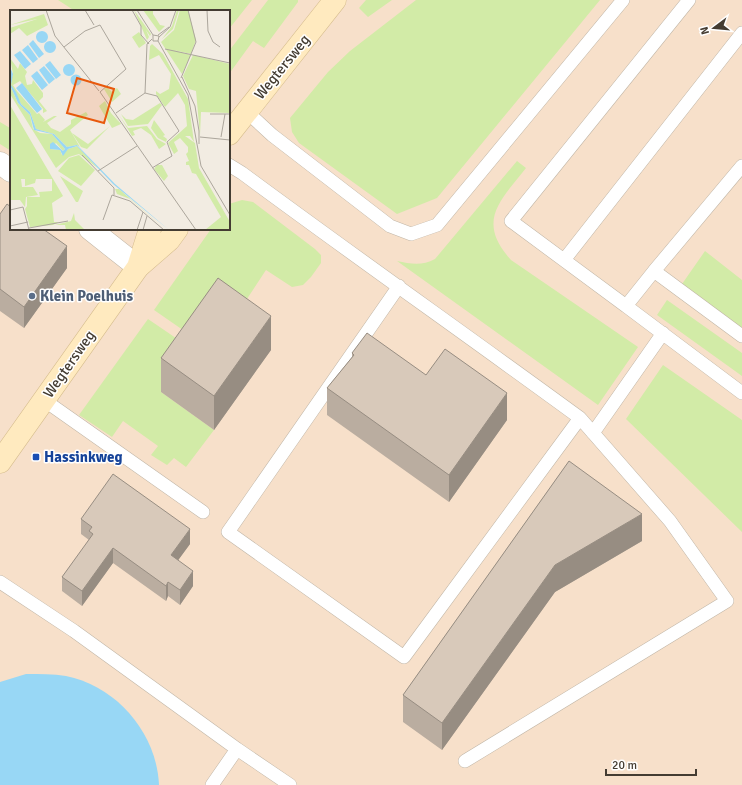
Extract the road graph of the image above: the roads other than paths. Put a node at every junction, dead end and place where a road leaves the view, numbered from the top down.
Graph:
1 (335, 0) edge
2 (623, 0) edge
3 (689, 0) edge
4 (742, 33) edge
5 (246, 112) junction
6 (230, 133) edge
7 (0, 163) edge
8 (230, 166) edge
9 (742, 166) edge
10 (10, 170) edge
11 (91, 230) edge
12 (150, 230) edge
13 (176, 230) edge
14 (564, 260) junction
15 (138, 267) junction
16 (654, 271) junction
17 (399, 286) junction
18 (626, 306) junction
19 (663, 333) junction
20 (742, 336) edge
21 (742, 393) edge
22 (44, 400) junction
23 (580, 418) junction
24 (593, 433) junction
25 (0, 462) edge
26 (203, 512) dead end
27 (0, 582) edge
28 (237, 749) junction
29 (465, 761) dead end
30 (212, 785) edge
31 (290, 785) edge

1 - 5 street, Wegtersweg
2 - 5 lane
3 - 14 lane
4 - 14 lane
5 - 6 street, Wegtersweg
7 - 10 street
8 - 17 lane
9 - 16 lane
11 - 15 street
12 - 15 street, Wegtersweg
13 - 15 street, Wegtersweg
14 - 18 lane
15 - 22 street, Wegtersweg
16 - 18 lane
16 - 20 lane
17 - 23 lane
17 - 23 lane
18 - 19 lane
19 - 21 lane
19 - 24 lane
22 - 25 street, Wegtersweg
22 - 26 lane, Wegtersweg
23 - 24 lane
24 - 29 lane
27 - 28 lane
28 - 30 lane
28 - 31 lane

